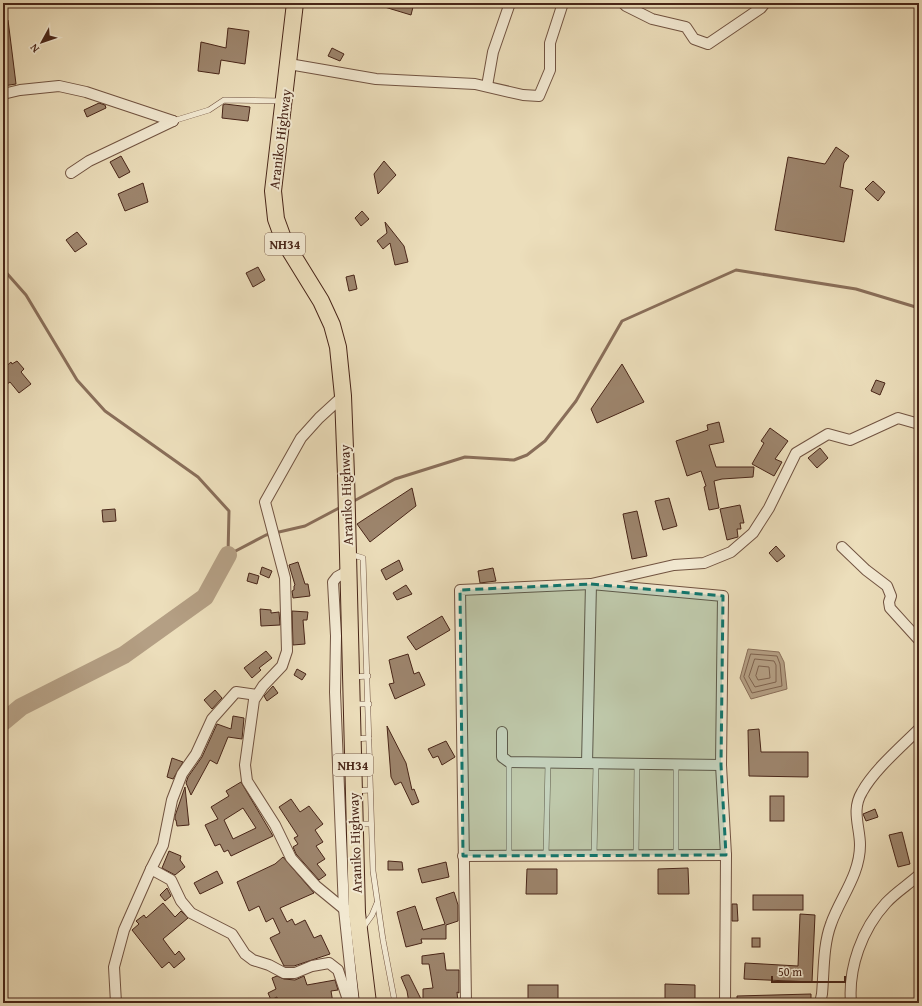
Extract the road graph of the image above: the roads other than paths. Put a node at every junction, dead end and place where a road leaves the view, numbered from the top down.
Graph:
1 (296, 3) edge
2 (510, 3) edge
3 (562, 3) edge
4 (623, 3) edge
5 (765, 3) edge
6 (288, 64) junction
7 (487, 86) junction
8 (3, 94) edge
9 (284, 101) junction
10 (174, 121) junction
11 (71, 173) dead end
12 (343, 396) junction
13 (919, 424) edge
14 (842, 547) dead end
15 (348, 553) junction
16 (348, 571) junction
17 (591, 584) junction
18 (357, 591) junction
19 (919, 640) edge
20 (368, 676) junction
21 (350, 677) junction
22 (257, 695) junction
23 (351, 704) junction
24 (369, 704) junction
25 (919, 729) edge
26 (502, 732) dead end
27 (369, 738) junction
28 (352, 739) junction
29 (508, 762) junction
30 (548, 763) junction
31 (592, 764) junction
32 (637, 764) junction
33 (676, 765) junction
34 (721, 765) junction
35 (345, 776) junction
36 (370, 790) junction
37 (354, 791) junction
38 (347, 824) junction
39 (371, 824) junction
40 (676, 855) junction
41 (726, 855) junction
42 (463, 856) junction
43 (509, 856) junction
44 (546, 856) junction
45 (594, 856) junction
46 (636, 856) junction
47 (151, 869) junction
48 (918, 876) edge
49 (378, 902) junction
50 (351, 911) junction
51 (359, 935) junction
52 (116, 1003) edge
53 (349, 1003) edge
54 (354, 1003) edge
55 (368, 1003) edge
56 (395, 1003) edge
57 (466, 1003) edge
58 (725, 1003) edge
59 (820, 1003) edge
60 (851, 1003) edge

1 - 6 highway, Araniko Highway / NH34
2 - 7 street
3 - 7 street
4 - 5 street
6 - 7 street
6 - 9 highway, Araniko Highway / NH34
8 - 10 street
9 - 10 lane
9 - 12 highway, Araniko Highway / NH34
10 - 11 street
12 - 15 highway, Araniko Highway / NH34
12 - 22 street
13 - 17 street
14 - 19 street
15 - 16 highway, Araniko Highway / NH34
15 - 18 lane
16 - 18 highway, Araniko Highway / NH34
16 - 35 street
17 - 31 street
17 - 34 street
17 - 42 street
18 - 20 lane
18 - 21 highway, Araniko Highway / NH34
20 - 21 lane
20 - 24 lane
21 - 23 highway, Araniko Highway / NH34
22 - 47 street
22 - 50 street
23 - 24 lane
23 - 28 highway, Araniko Highway / NH34
24 - 27 lane
25 - 59 street
26 - 29 street
27 - 28 lane
27 - 36 lane
28 - 35 highway, Araniko Highway / NH34
29 - 30 street
29 - 43 lane
30 - 31 street
30 - 44 lane
31 - 32 street
31 - 45 lane
32 - 33 street
32 - 46 lane
33 - 34 street
33 - 40 lane
34 - 41 street
35 - 37 highway, Araniko Highway / NH34
35 - 38 street
36 - 37 lane
36 - 39 lane
37 - 38 highway, Araniko Highway / NH34
38 - 39 lane
38 - 50 highway, Araniko Highway / NH34
39 - 49 lane
40 - 41 street
40 - 46 street
41 - 58 street
42 - 43 street
42 - 57 street
43 - 44 street
44 - 45 street
45 - 46 street
47 - 52 street
47 - 53 street
48 - 60 street
49 - 51 lane
49 - 56 lane
50 - 51 highway, Araniko Highway / NH34
50 - 54 street
51 - 55 highway, Araniko Highway / NH34

